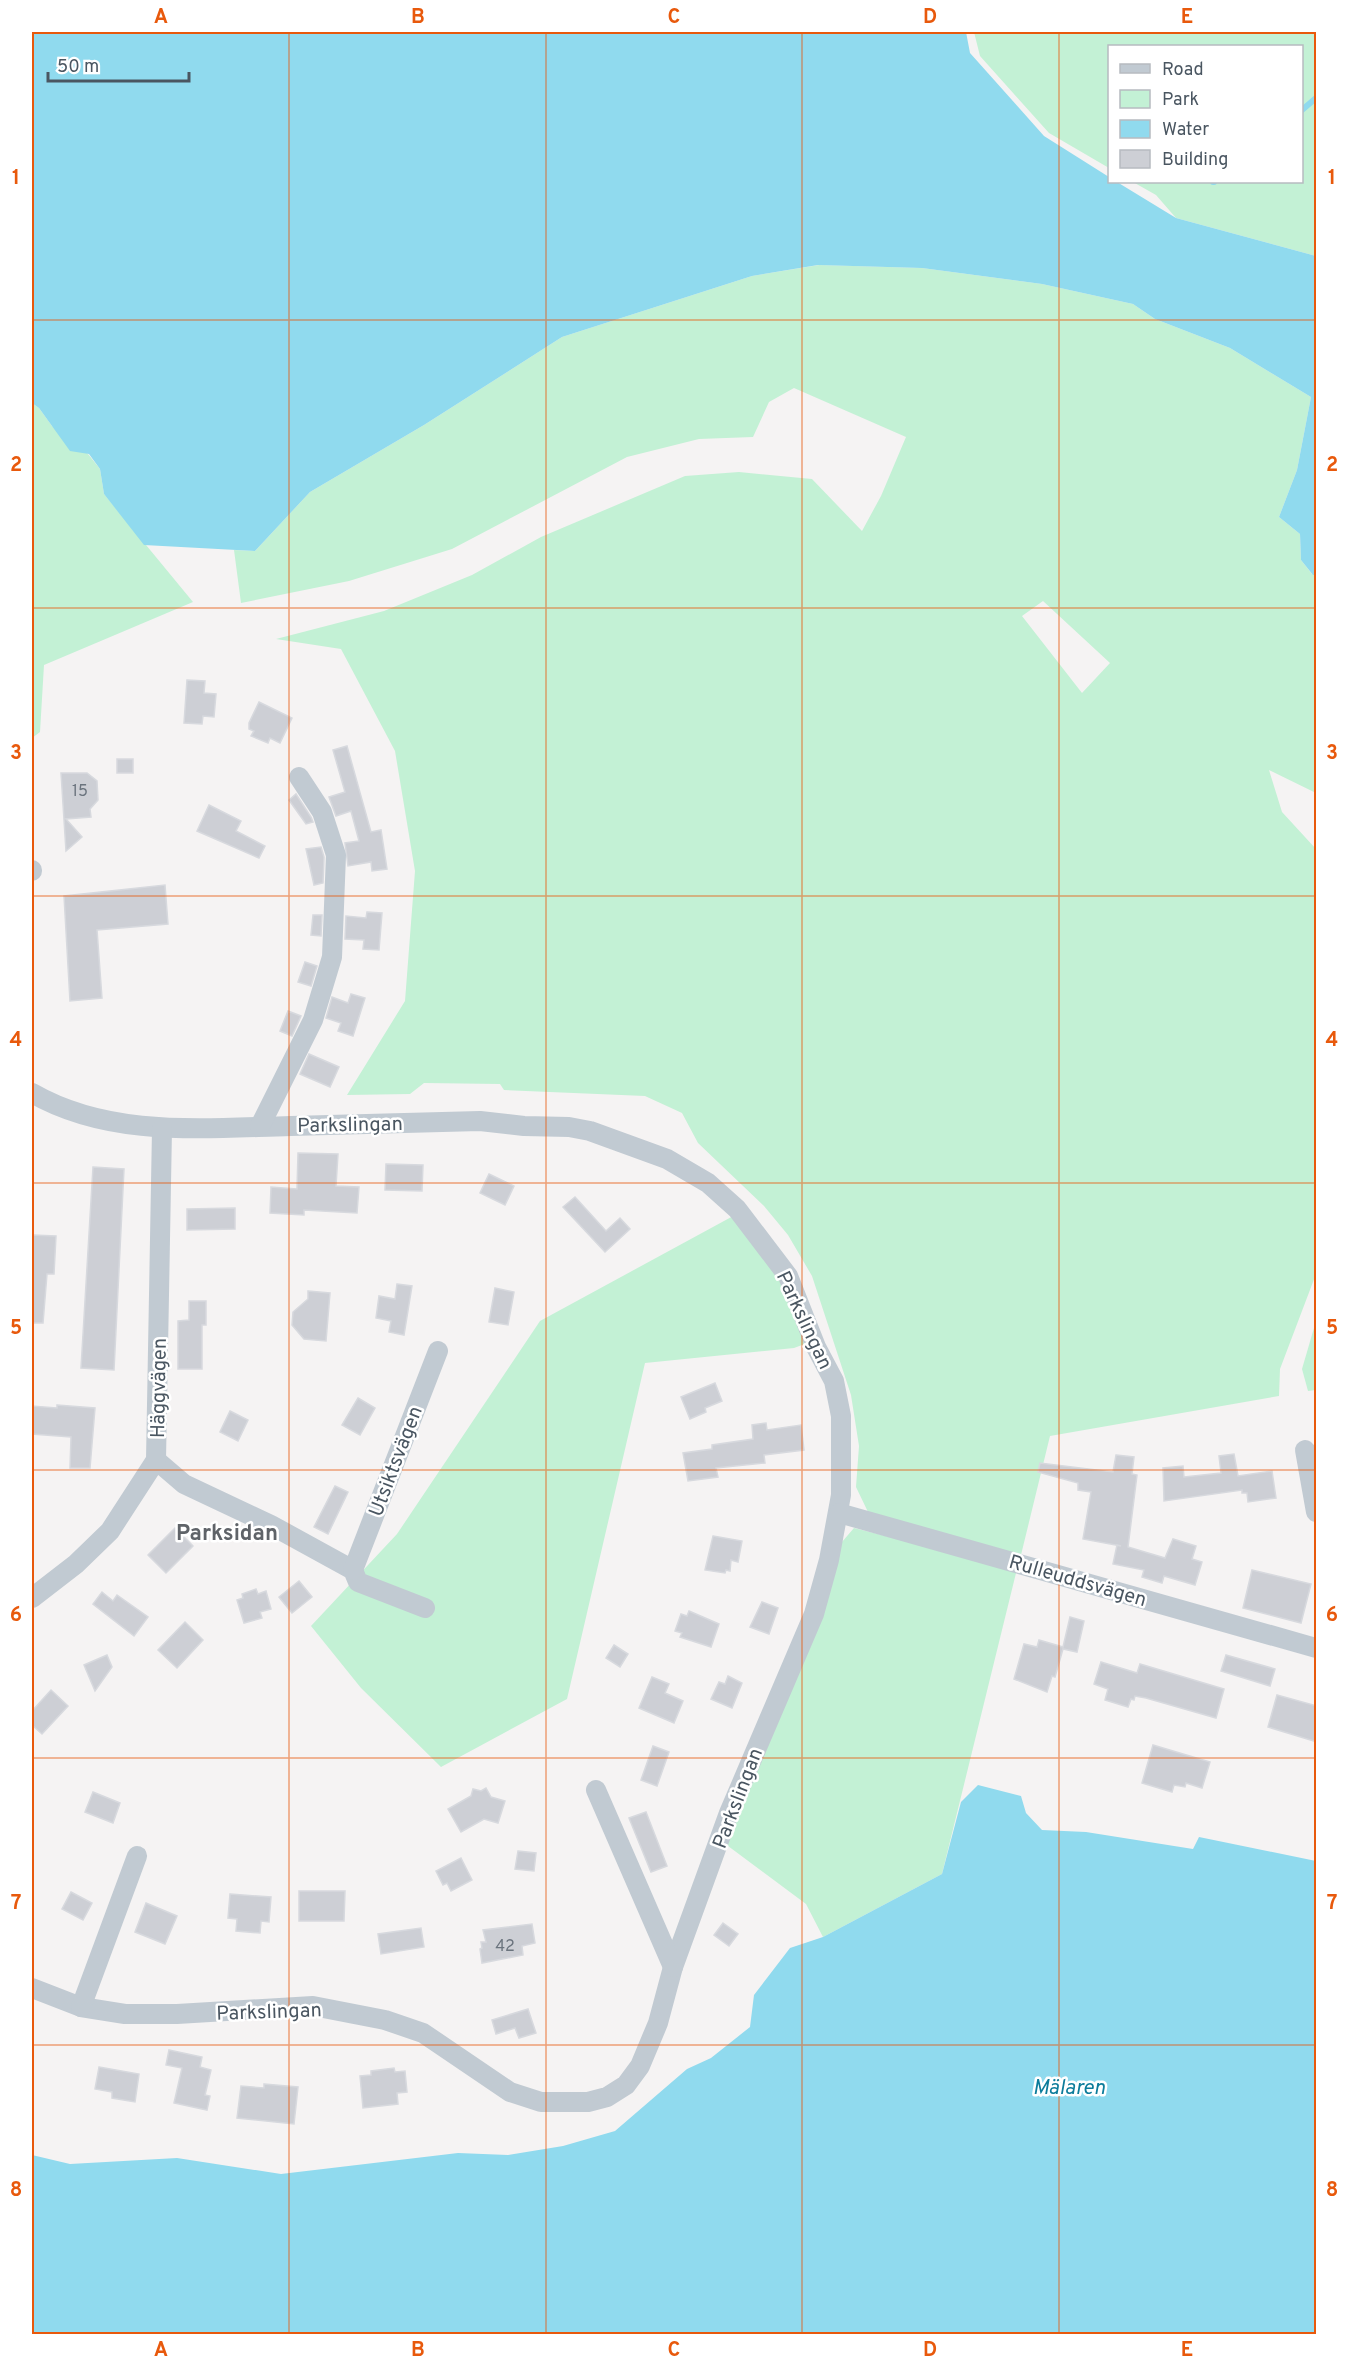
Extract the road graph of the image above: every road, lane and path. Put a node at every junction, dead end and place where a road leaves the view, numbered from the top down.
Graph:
1 (299, 777) dead end
2 (32, 1093) edge
3 (260, 1126) junction
4 (162, 1129) junction
5 (438, 1351) dead end
6 (1305, 1450) dead end
7 (156, 1460) junction
8 (1317, 1512) edge
9 (839, 1513) junction
10 (353, 1570) junction
11 (32, 1598) edge
12 (425, 1608) dead end
13 (1317, 1648) edge
14 (596, 1790) dead end
15 (137, 1856) dead end
16 (673, 1967) junction
17 (32, 1988) edge
18 (81, 2007) junction

1 - 3 street
2 - 4 street, Parkslingan
3 - 4 street, Parkslingan
3 - 9 street, Parkslingan
4 - 7 street, Häggvägen
5 - 10 street, Utsiktsvägen
6 - 8 street
7 - 10 street
7 - 11 street, Häggvägen
9 - 13 street, Rulleuddsvägen
9 - 16 street, Parkslingan
10 - 12 street
14 - 16 street
15 - 18 street
16 - 18 street, Parkslingan
17 - 18 street, Parkslingan

